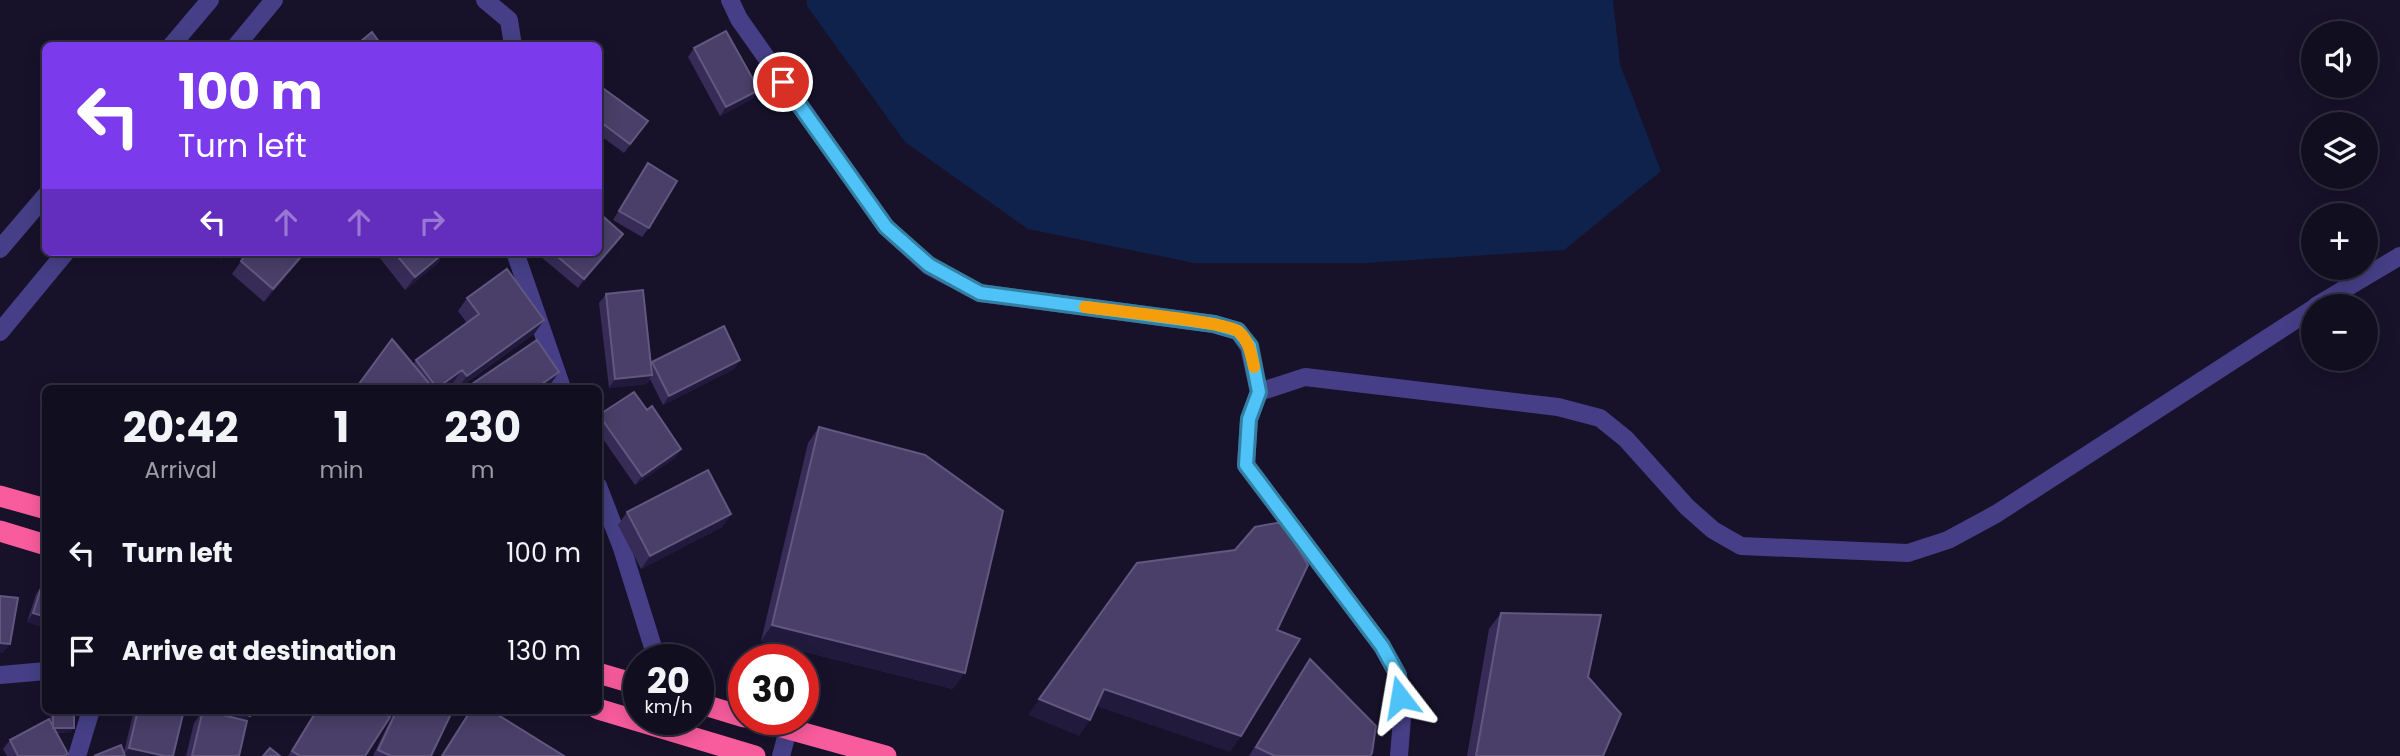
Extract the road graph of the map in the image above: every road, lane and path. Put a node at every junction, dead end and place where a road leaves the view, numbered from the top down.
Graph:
1 (209, 0) edge
2 (274, 0) edge
3 (485, 0) edge
4 (730, 0) edge
5 (174, 42) edge
6 (239, 42) edge
7 (512, 42) edge
8 (42, 200) edge
9 (0, 249) edge
10 (63, 256) edge
11 (516, 256) edge
12 (2400, 256) edge
13 (2337, 294) edge
14 (2301, 316) edge
15 (0, 332) edge
16 (561, 385) edge
17 (1259, 392) junction
18 (0, 496) edge
19 (602, 496) edge
20 (42, 508) edge
21 (0, 531) edge
22 (42, 544) edge
23 (652, 644) edge
24 (42, 671) edge
25 (602, 674) edge
26 (0, 675) edge
27 (623, 680) edge
28 (602, 710) edge
29 (90, 714) edge
30 (786, 735) edge
31 (807, 735) edge
32 (77, 756) edge
33 (755, 756) edge
34 (780, 756) edge
35 (886, 756) edge
36 (1399, 756) edge

1 - 5 street
2 - 6 street
3 - 7 street
4 - 17 street
8 - 9 street
10 - 15 street
11 - 16 street
12 - 13 street
14 - 17 street
17 - 36 street
18 - 20 highway
19 - 23 street
21 - 22 highway
24 - 26 street
25 - 27 highway
28 - 33 highway
29 - 32 street
30 - 34 street
31 - 35 highway

